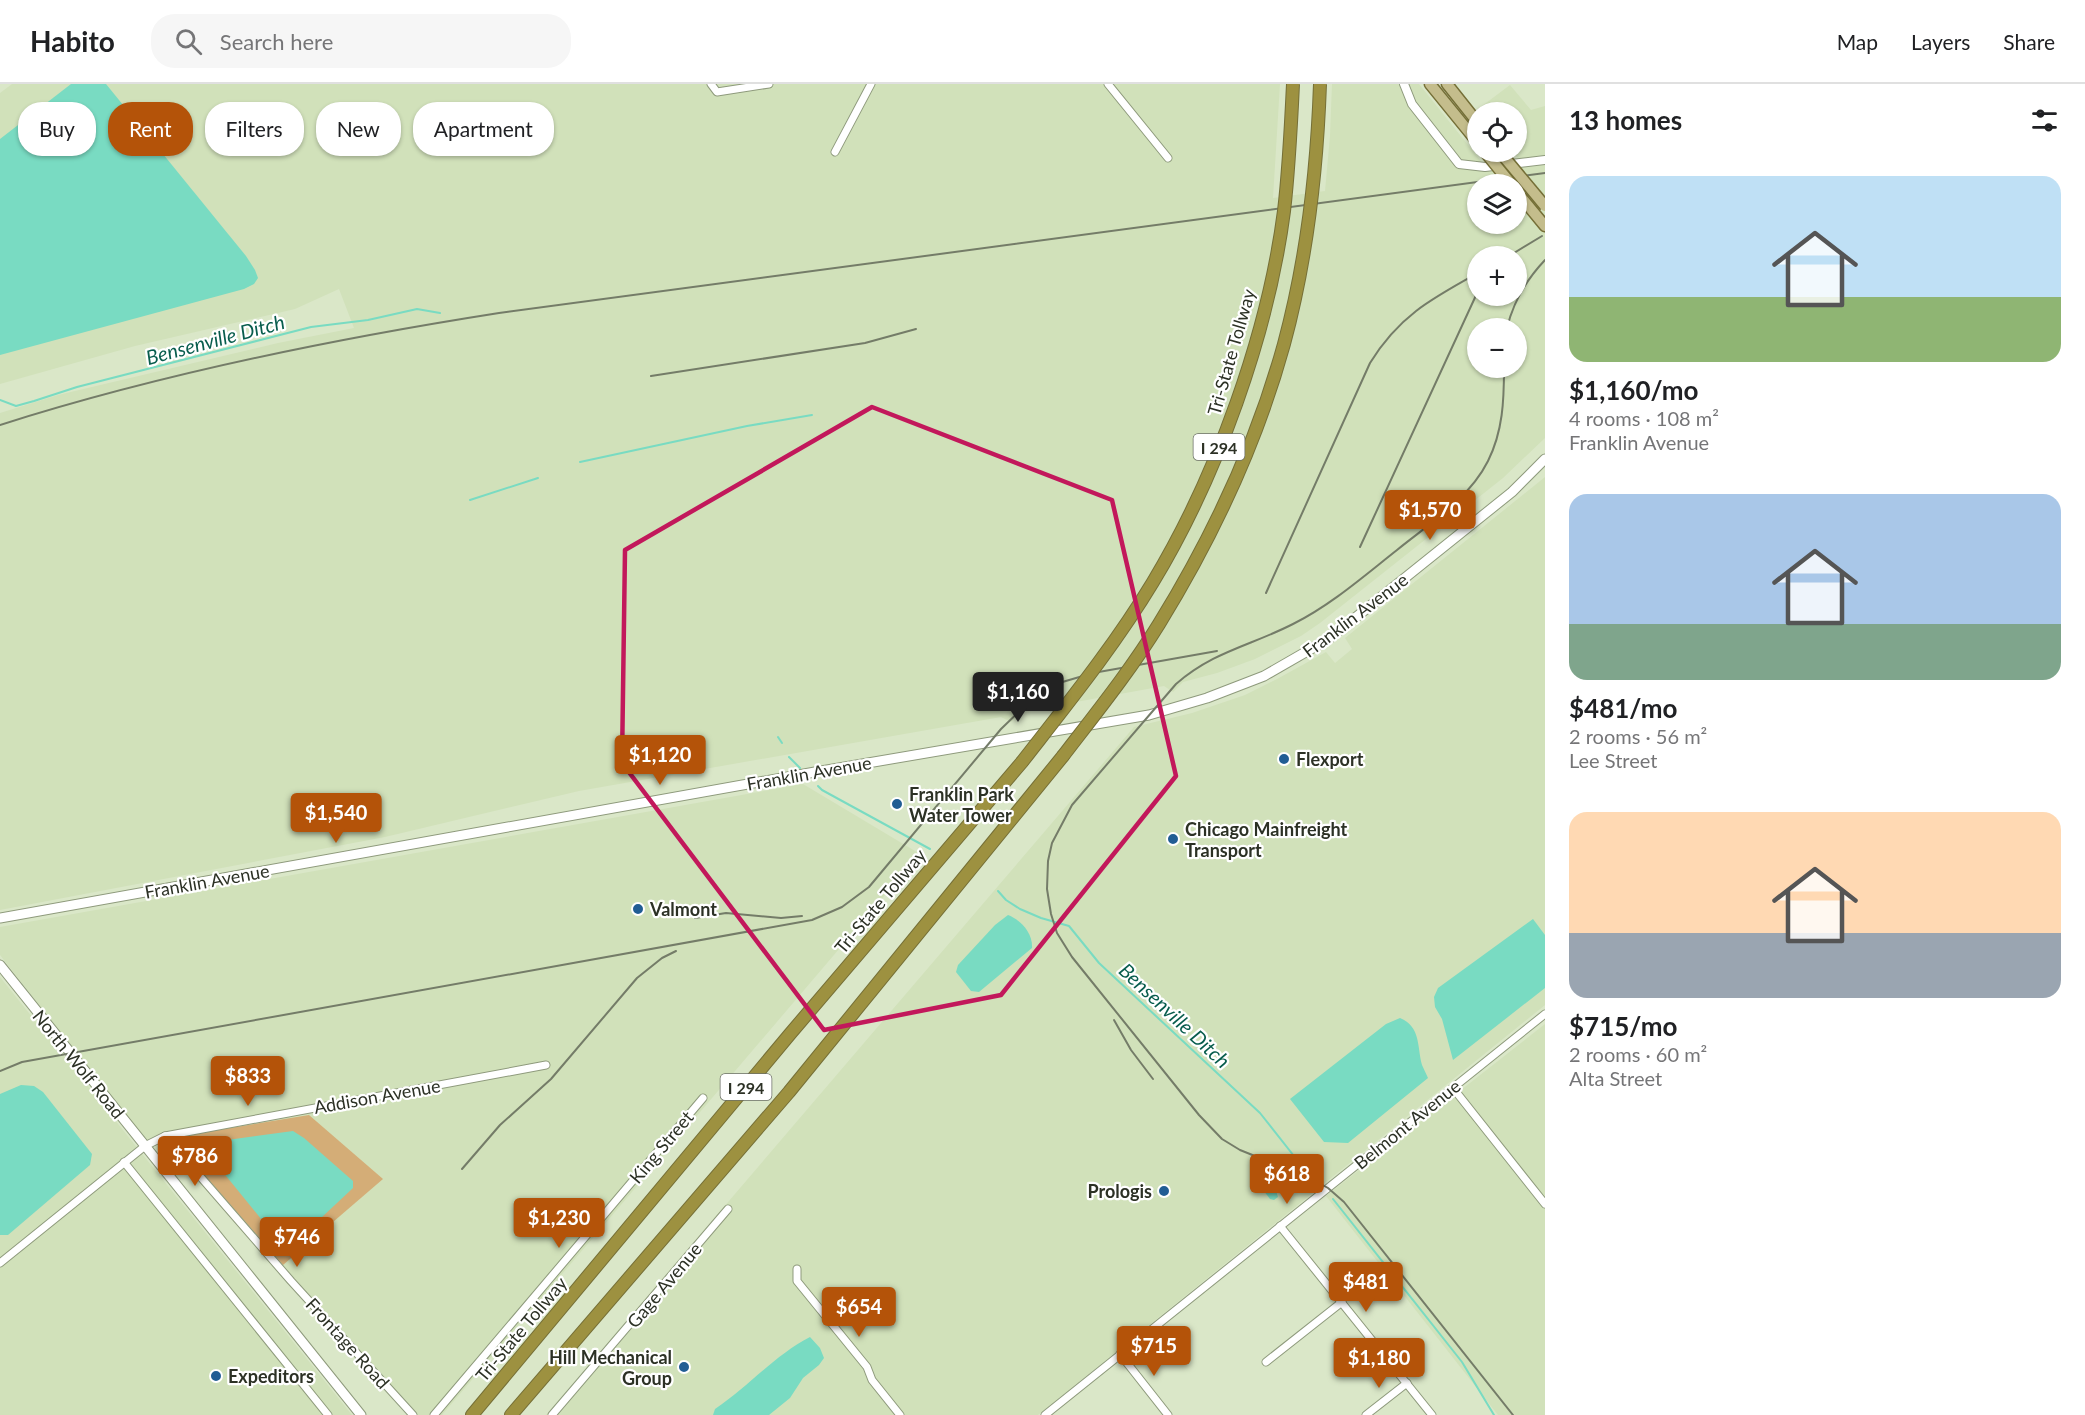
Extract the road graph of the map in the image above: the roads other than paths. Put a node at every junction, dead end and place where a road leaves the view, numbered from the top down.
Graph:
1 (711, 84) edge
2 (769, 84) edge
3 (871, 84) edge
4 (1108, 84) edge
5 (1293, 84) edge
6 (1320, 84) edge
7 (1406, 84) edge
8 (1430, 84) edge
9 (1447, 84) edge
10 (1467, 109) edge
11 (1467, 129) edge
12 (835, 152) dead end
13 (1168, 158) dead end
14 (1545, 160) edge
15 (1493, 162) edge
16 (1508, 162) edge
17 (1504, 174) edge
18 (1527, 204) edge
19 (1545, 206) edge
20 (1545, 226) edge
21 (1545, 459) edge
22 (0, 918) edge
23 (0, 965) edge
24 (1545, 1014) edge
25 (546, 1065) dead end
26 (1453, 1088) junction
27 (703, 1098) dead end
28 (165, 1136) junction
29 (145, 1146) junction
30 (124, 1162) junction
31 (1545, 1204) edge
32 (728, 1209) dead end
33 (1281, 1226) junction
34 (0, 1263) edge
35 (797, 1269) dead end
36 (1342, 1302) junction
37 (1120, 1354) junction
38 (1266, 1362) dead end
39 (1407, 1383) junction
40 (328, 1415) edge
41 (361, 1415) edge
42 (413, 1415) edge
43 (434, 1415) edge
44 (472, 1415) edge
45 (511, 1415) edge
46 (552, 1415) edge
47 (900, 1415) edge
48 (1045, 1415) edge
49 (1168, 1415) edge
50 (1366, 1415) edge
51 (1432, 1415) edge

1 - 2 street
3 - 12 street
4 - 13 street
5 - 44 highway, Tri-State Tollway / I 294, bridge
6 - 45 highway, I 294, bridge
7 - 14 street
8 - 11 main road
9 - 10 main road
15 - 17 main road, bridge
16 - 19 main road, bridge
18 - 20 main road
21 - 22 main road, Franklin Avenue
23 - 29 main road, North Wolf Road
24 - 26 street, Belmont Avenue
25 - 28 street, Addison Avenue
26 - 31 street
26 - 33 street, Belmont Avenue
27 - 43 street, King Street
28 - 29 street, Addison Avenue
28 - 42 street, Frontage Road
29 - 30 street, Addison Avenue
29 - 41 main road, North Wolf Road
30 - 34 street, Addison Avenue
30 - 40 street
32 - 46 street, Gage Avenue
33 - 36 street
33 - 37 street, Belmont Avenue
35 - 47 street
36 - 38 street
36 - 39 street
37 - 48 street, Belmont Avenue
37 - 49 street
39 - 50 street
39 - 51 street

